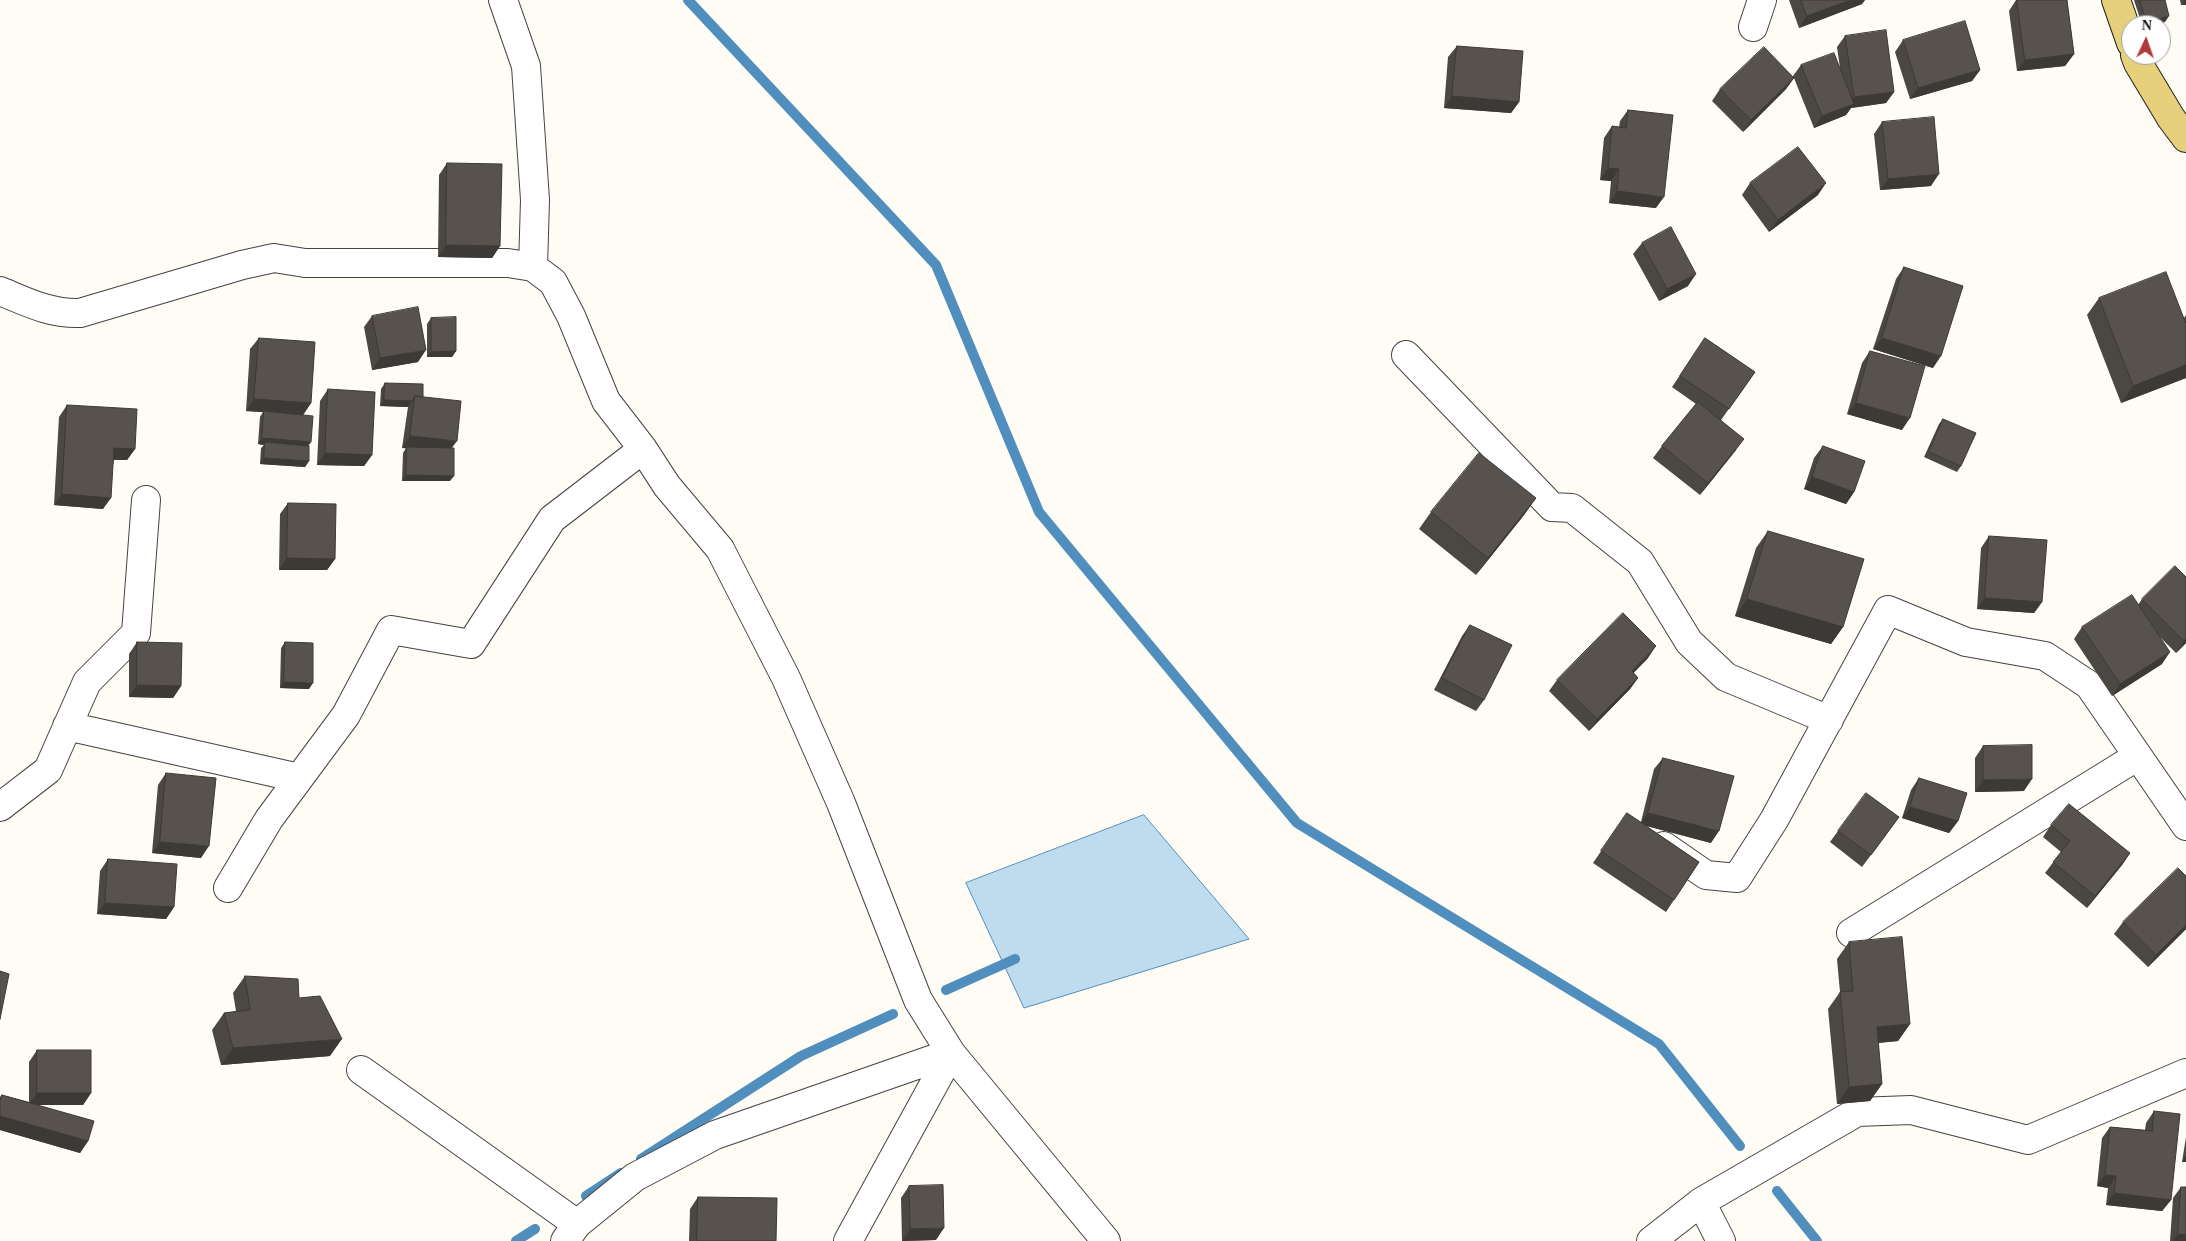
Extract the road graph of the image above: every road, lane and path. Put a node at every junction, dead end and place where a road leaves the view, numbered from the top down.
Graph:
1 (502, 0) edge
2 (1762, 0) edge
3 (2116, 0) edge
4 (2121, 15) edge
5 (1753, 27) dead end
6 (2141, 65) edge
7 (2186, 138) edge
8 (533, 267) junction
9 (0, 291) edge
10 (1406, 355) dead end
11 (643, 449) junction
12 (146, 500) dead end
13 (1829, 720) junction
14 (68, 726) junction
15 (2138, 756) junction
16 (299, 778) junction
17 (0, 807) edge
18 (2186, 826) edge
19 (1640, 830) edge
20 (228, 888) dead end
21 (1852, 932) dead end
22 (951, 1053) junction
23 (361, 1070) dead end
24 (2186, 1073) edge
25 (1701, 1202) junction
26 (571, 1232) edge
27 (848, 1241) edge
28 (1106, 1241) edge
29 (1651, 1241) edge
30 (1721, 1241) edge

1 - 8 street
2 - 5 street
3 - 4 main road
6 - 7 main road
8 - 9 street
8 - 11 street
10 - 13 street
11 - 16 street
11 - 22 street
12 - 14 street
13 - 15 street
13 - 19 street
14 - 16 street
14 - 17 street
15 - 18 street
15 - 21 street
16 - 20 street
22 - 26 street
22 - 27 street
22 - 28 street
23 - 26 street
24 - 25 street
25 - 29 street
25 - 30 street

